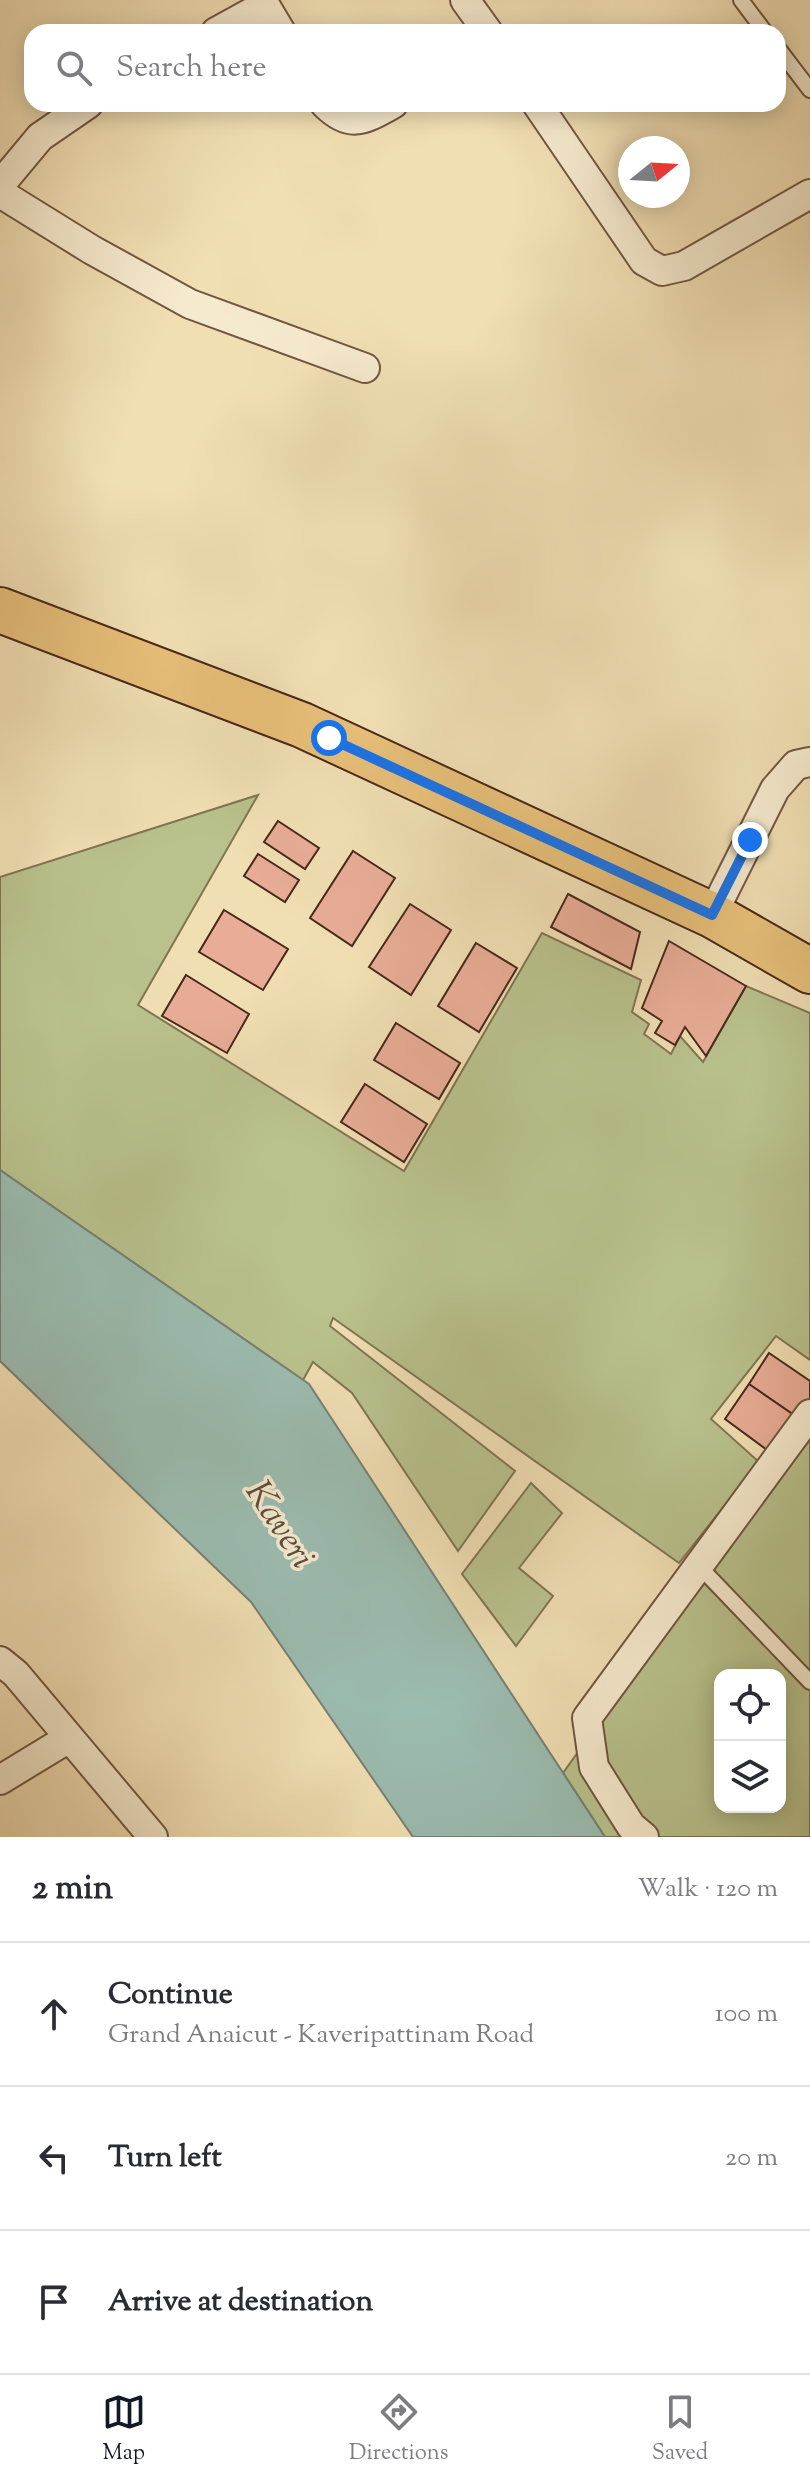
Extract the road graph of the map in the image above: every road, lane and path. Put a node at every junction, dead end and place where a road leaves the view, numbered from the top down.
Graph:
1 (465, 0) edge
2 (741, 0) edge
3 (263, 2) edge
4 (229, 24) edge
5 (276, 24) edge
6 (482, 24) edge
7 (759, 24) edge
8 (786, 58) edge
9 (810, 90) edge
10 (76, 112) edge
11 (334, 112) edge
12 (378, 112) edge
13 (542, 112) edge
14 (0, 185) edge
15 (0, 193) edge
16 (810, 194) edge
17 (365, 368) dead end
18 (0, 610) edge
19 (810, 762) edge
20 (712, 915) junction
21 (810, 971) edge
22 (810, 1414) edge
23 (699, 1566) junction
24 (0, 1661) edge
25 (810, 1682) edge
26 (69, 1738) junction
27 (0, 1780) edge
28 (153, 1837) edge
29 (644, 1837) edge

1 - 6 street
2 - 7 lane
3 - 4 street
3 - 5 street
8 - 9 lane
10 - 14 street
11 - 12 street
13 - 16 street
15 - 17 street
18 - 20 main road
19 - 20 street
20 - 21 main road
22 - 23 street
23 - 25 lane
23 - 29 street
24 - 26 street
26 - 27 street
26 - 28 street

